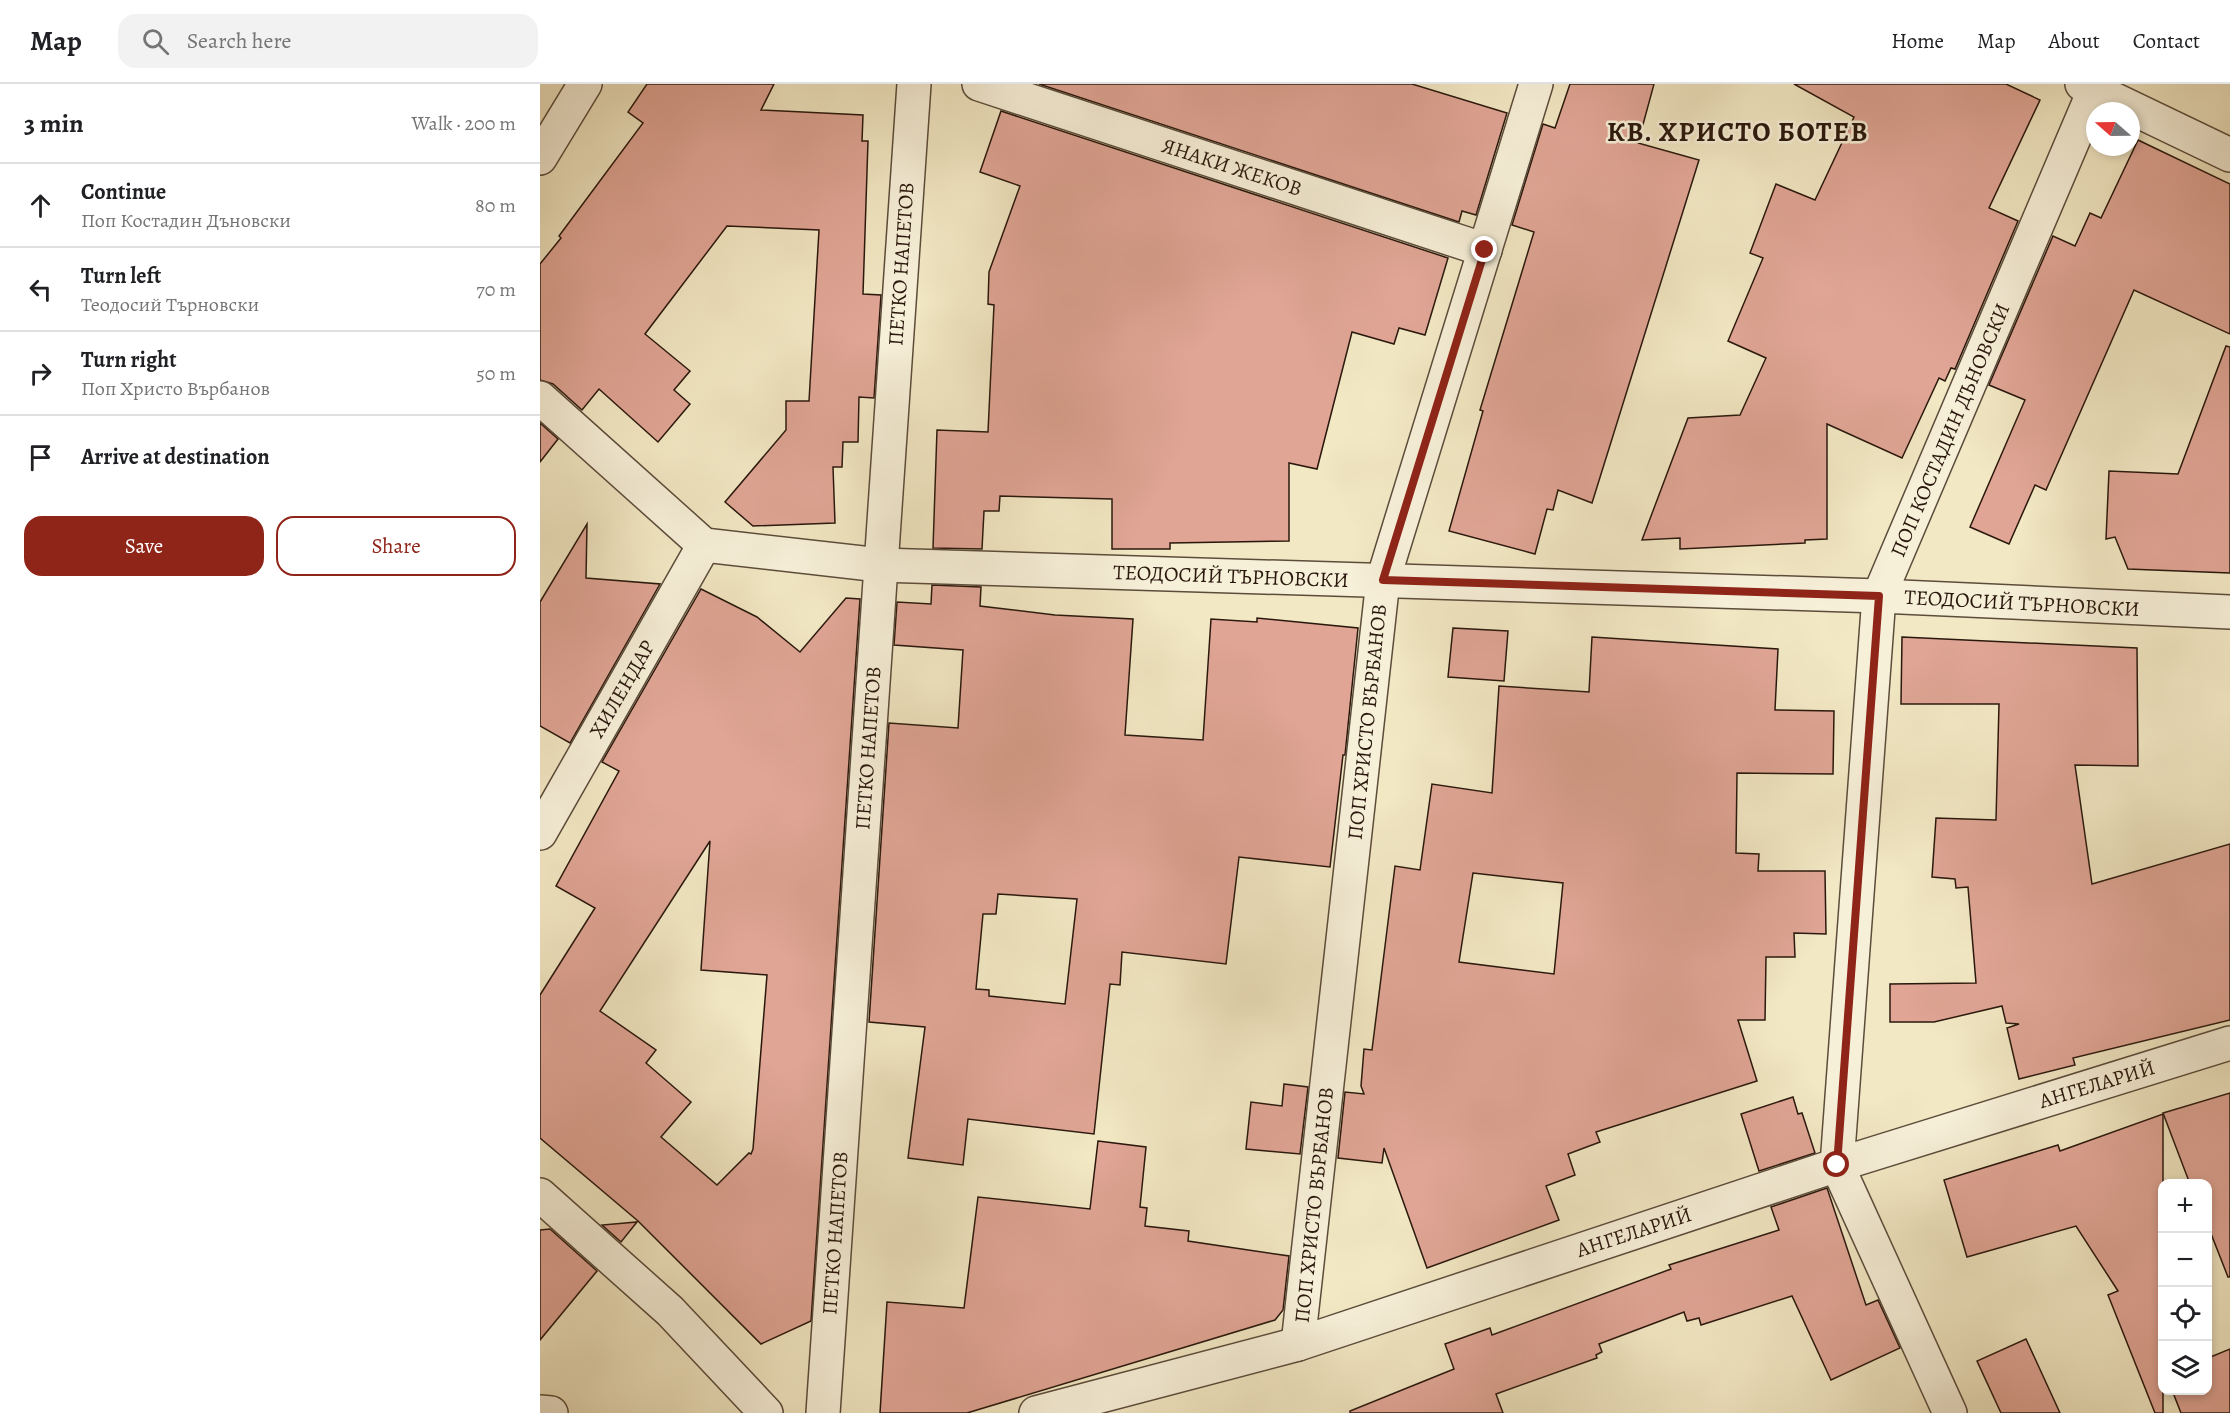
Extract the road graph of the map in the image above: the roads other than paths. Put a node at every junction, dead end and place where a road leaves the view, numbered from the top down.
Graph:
1 (585, 84) edge
2 (914, 84) edge
3 (979, 84) edge
4 (1536, 84) edge
5 (2091, 86) edge
6 (2230, 155) edge
7 (540, 158) edge
8 (1485, 250) junction
9 (540, 398) edge
10 (704, 545) junction
11 (880, 565) junction
12 (1383, 580) junction
13 (1879, 596) junction
14 (2230, 612) edge
15 (540, 833) edge
16 (2229, 1045) edge
17 (1837, 1165) junction
18 (540, 1195) edge
19 (1299, 1344) junction
20 (540, 1412) edge
21 (551, 1413) edge
22 (766, 1413) edge
23 (823, 1413) edge
24 (1036, 1413) edge
25 (1950, 1413) edge

1 - 7 street
2 - 11 street, ПЕТКО НАПЕТОВ
3 - 8 street, ЯНАКИ ЖЕКОВ
4 - 8 street, ПОП ХРИСТО ВЪРБАНОВ
5 - 6 street
5 - 13 street, ПОП КОСТАДИН ДЪНОВСКИ
8 - 12 street, ПОП ХРИСТО ВЪРБАНОВ
9 - 10 street
10 - 11 street, ТЕОДОСИЙ ТЪРНОВСКИ
10 - 15 street, ХИЛЕНДАР
11 - 12 street, ТЕОДОСИЙ ТЪРНОВСКИ
11 - 23 street, ПЕТКО НАПЕТОВ
12 - 13 street, ТЕОДОСИЙ ТЪРНОВСКИ
12 - 19 street, ПОП ХРИСТО ВЪРБАНОВ
13 - 14 street, ТЕОДОСИЙ ТЪРНОВСКИ
13 - 17 street, ПОП КОСТАДИН ДЪНОВСКИ
16 - 17 street, АНГЕЛАРИЙ
17 - 19 street, АНГЕЛАРИЙ
17 - 25 street, ПОП КОСТАДИН ДЪНОВСКИ
18 - 22 street
19 - 24 street, АНГЕЛАРИЙ
20 - 21 street

